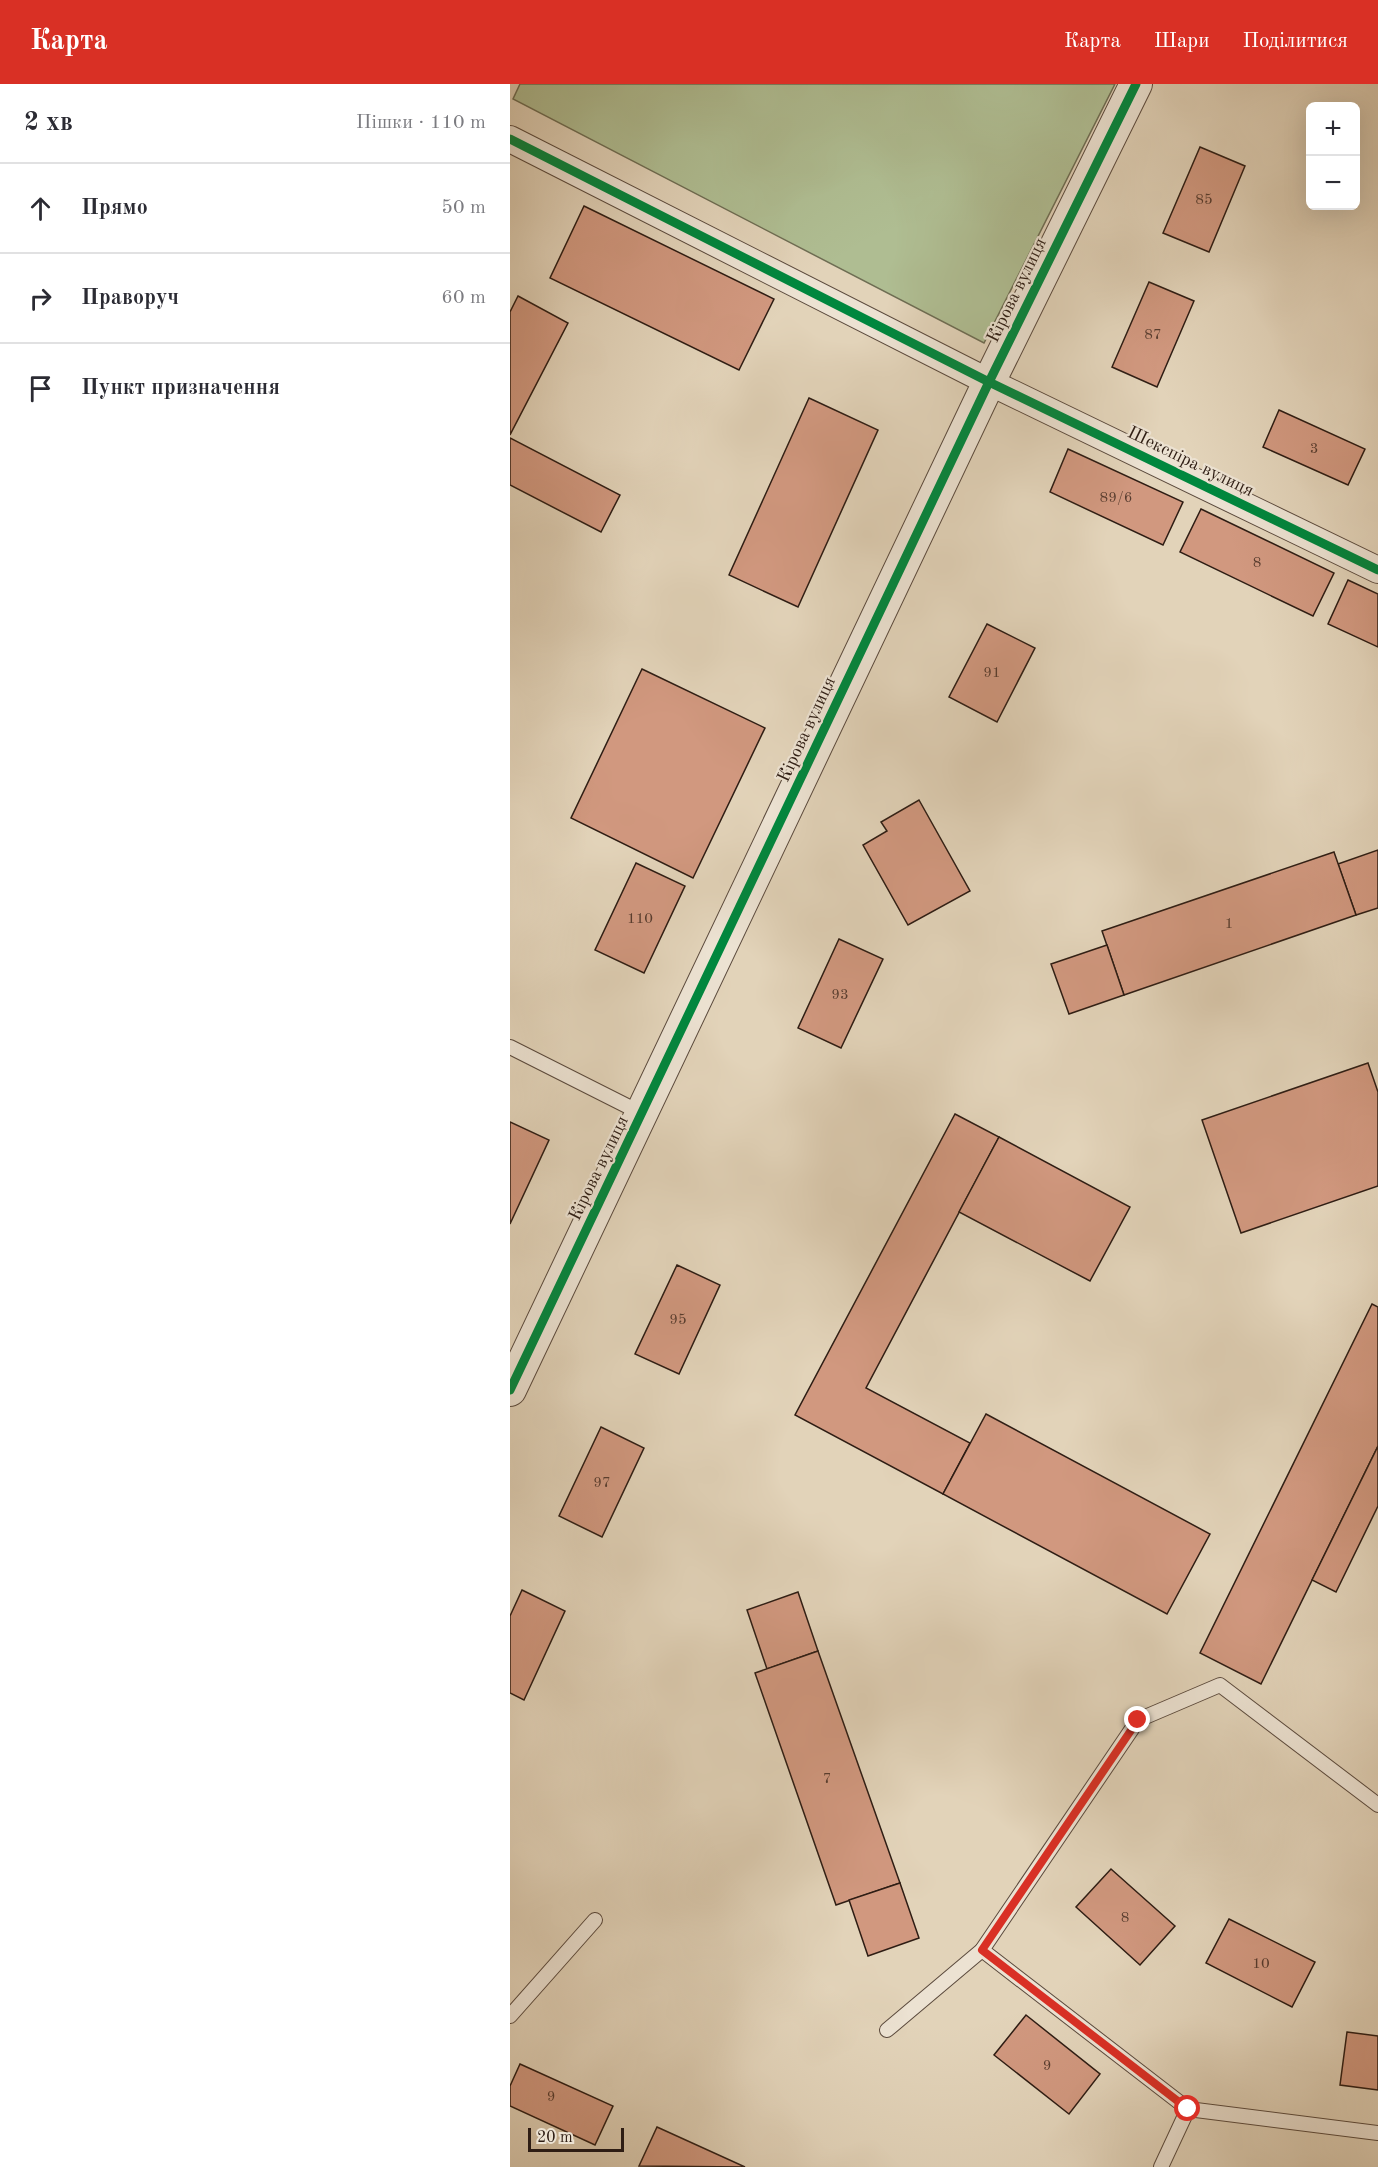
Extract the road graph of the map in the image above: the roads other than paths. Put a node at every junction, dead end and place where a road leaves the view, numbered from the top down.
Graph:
1 (1136, 84) edge
2 (510, 139) edge
3 (989, 382) junction
4 (1378, 570) edge
5 (510, 1047) edge
6 (643, 1114) junction
7 (510, 1390) edge
8 (1378, 1805) edge
9 (596, 1920) dead end
10 (982, 1950) junction
11 (510, 2016) edge
12 (887, 2030) dead end
13 (1188, 2109) junction
14 (1378, 2133) edge
15 (1161, 2167) edge

1 - 3 street, Кірова вулиця
2 - 3 street, Шекспіра вулиця
3 - 4 street, Шекспіра вулиця
3 - 6 street, Кірова вулиця
5 - 6 lane
6 - 7 street, Кірова вулиця
8 - 10 lane
9 - 11 lane
10 - 12 lane
10 - 13 lane
13 - 14 lane
13 - 15 lane

